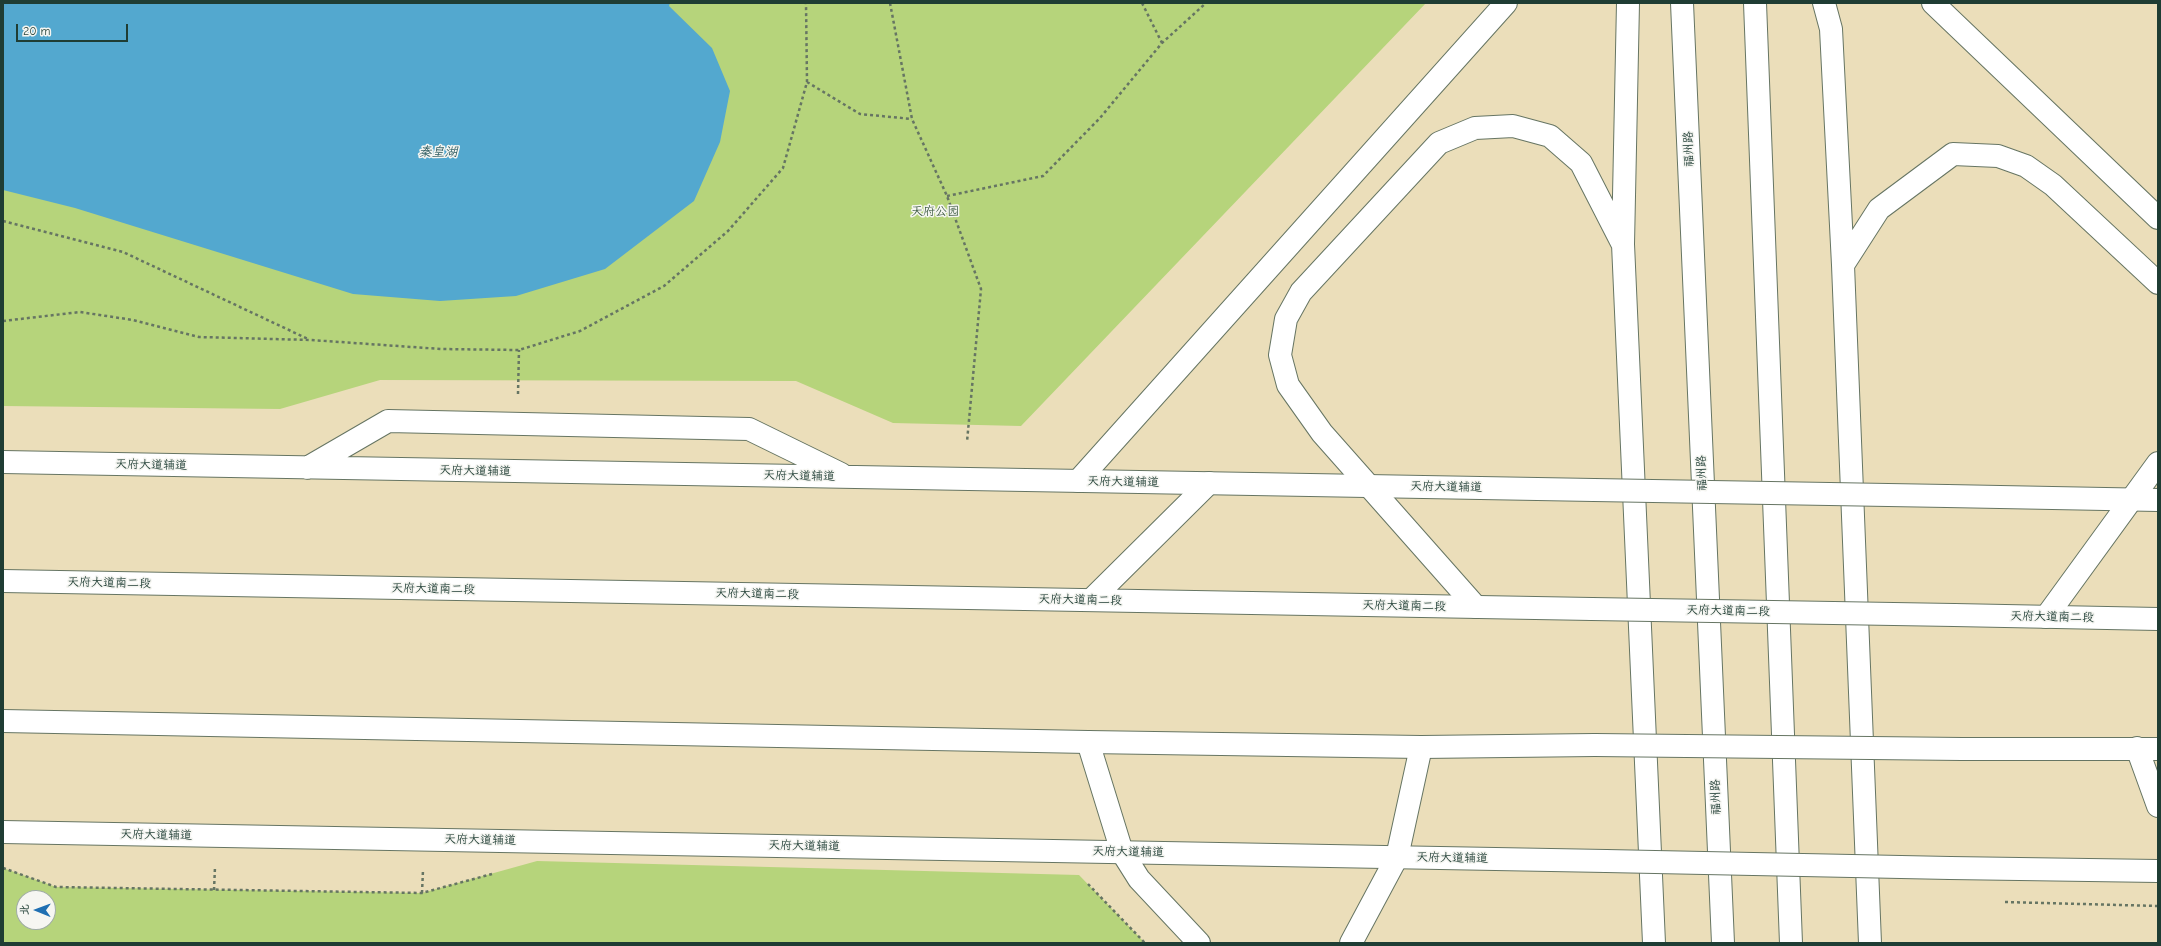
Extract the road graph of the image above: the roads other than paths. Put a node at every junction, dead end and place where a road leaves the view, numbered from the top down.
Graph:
1 (1506, 3) edge
2 (1628, 3) edge
3 (1682, 3) edge
4 (1754, 3) edge
5 (1824, 3) edge
6 (1933, 3) edge
7 (2158, 218) edge
8 (1623, 244) junction
9 (1843, 265) junction
10 (2158, 282) edge
11 (3, 462) edge
12 (2158, 463) edge
13 (307, 468) junction
14 (848, 477) junction
15 (1078, 481) junction
16 (1209, 483) junction
17 (1369, 486) junction
18 (2132, 499) junction
19 (2158, 500) edge
20 (3, 581) edge
21 (1091, 600) junction
22 (1476, 607) junction
23 (2046, 617) junction
24 (2158, 619) edge
25 (3, 721) edge
26 (1088, 742) junction
27 (1421, 747) junction
28 (2148, 749) edge
29 (2158, 806) edge
30 (3, 832) edge
31 (1122, 852) junction
32 (1397, 857) junction
33 (2158, 871) edge
34 (1199, 943) edge
35 (1350, 943) edge
36 (1654, 943) edge
37 (1722, 943) edge
38 (1791, 943) edge
39 (1870, 943) edge

1 - 15 main road
2 - 8 main road
3 - 37 main road, 福州路
4 - 38 main road
5 - 9 main road
6 - 7 main road
8 - 17 main road
8 - 36 main road
9 - 10 main road
9 - 39 main road
11 - 13 main road, 天府大道辅道
12 - 18 main road
13 - 14 main road, 天府大道辅道
13 - 14 main road
14 - 15 main road, 天府大道辅道
15 - 16 main road, 天府大道辅道
16 - 17 main road, 天府大道辅道
16 - 21 main road
17 - 18 main road, 天府大道辅道, bridge
17 - 22 main road
18 - 19 main road, 天府大道辅道
18 - 23 main road
20 - 21 main road, 天府大道南二段
21 - 22 main road, 天府大道南二段
22 - 23 main road, 天府大道南二段, bridge
23 - 24 main road, 天府大道南二段
25 - 26 main road
26 - 27 main road
26 - 31 main road
27 - 28 main road, bridge
27 - 32 main road
28 - 29 main road
30 - 31 main road, 天府大道辅道
31 - 32 main road, 天府大道辅道
31 - 34 main road
32 - 33 main road, 天府大道辅道, bridge
32 - 35 main road

